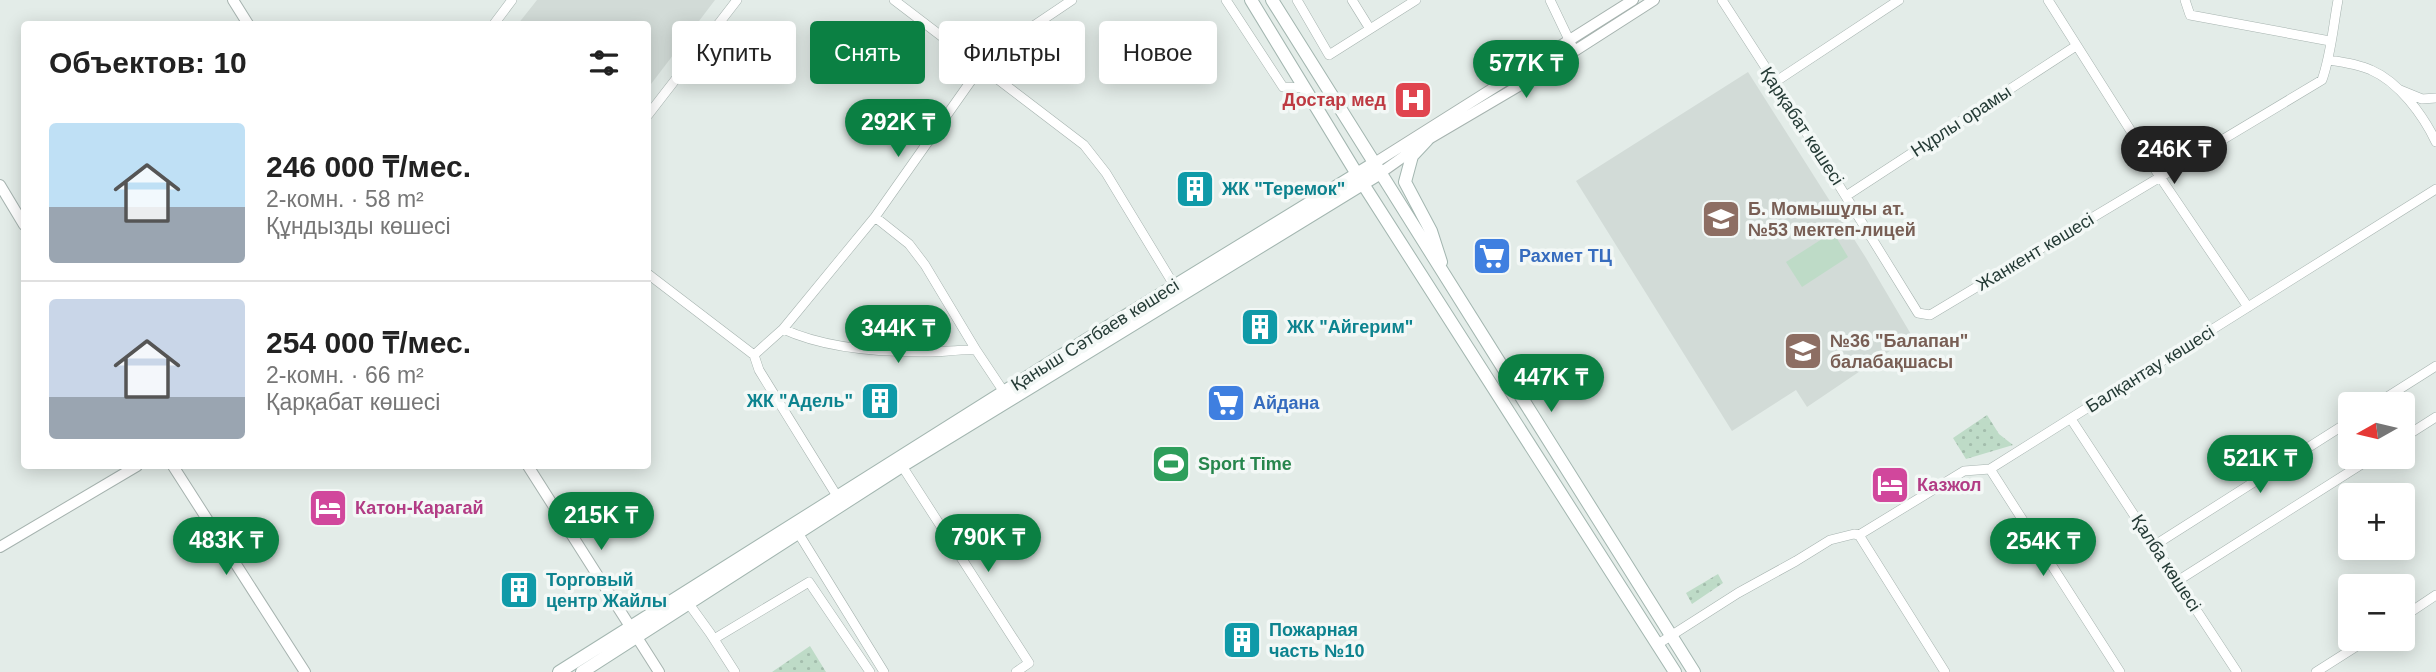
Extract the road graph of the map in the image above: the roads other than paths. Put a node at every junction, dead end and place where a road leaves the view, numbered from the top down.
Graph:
1 (233, 0) edge
2 (512, 0) edge
3 (737, 0) edge
4 (894, 0) edge
5 (1072, 0) edge
6 (1226, 0) edge
7 (1251, 0) edge
8 (1297, 0) edge
9 (1352, 0) edge
10 (1416, 0) edge
11 (1550, 0) edge
12 (1633, 0) edge
13 (1654, 0) edge
14 (1722, 0) edge
15 (1899, 0) edge
16 (2048, 0) edge
17 (2338, 0) edge
18 (1274, 1) edge
19 (2185, 2) edge
20 (246, 21) edge
21 (496, 21) edge
22 (1040, 21) edge
23 (1370, 29) junction
24 (939, 36) edge
25 (2330, 41) junction
26 (2076, 46) junction
27 (1572, 47) junction
28 (2329, 60) junction
29 (1776, 82) junction
30 (969, 84) edge
31 (1004, 84) edge
32 (1304, 88) junction
33 (2399, 89) junction
34 (2436, 98) edge
35 (651, 111) edge
36 (1427, 140) junction
37 (2436, 142) edge
38 (1376, 169) junction
39 (2160, 177) junction
40 (1360, 179) junction
41 (0, 186) edge
42 (2436, 189) edge
43 (1846, 196) junction
44 (875, 216) junction
45 (21, 220) edge
46 (651, 276) edge
47 (1446, 279) junction
48 (1174, 285) junction
49 (2248, 307) junction
50 (1930, 315) joint
51 (783, 329) junction
52 (976, 350) junction
53 (754, 355) junction
54 (2436, 366) edge
55 (2395, 392) edge
56 (1007, 397) junction
57 (2436, 417) edge
58 (2071, 419) junction
59 (2338, 429) edge
60 (2415, 430) edge
61 (902, 466) junction
62 (132, 469) edge
63 (175, 469) edge
64 (530, 469) edge
65 (1990, 469) junction
66 (2354, 469) edge
67 (837, 496) junction
68 (796, 529) junction
69 (1859, 535) junction
70 (2155, 545) junction
71 (0, 547) edge
72 (2179, 580) junction
73 (2436, 595) edge
74 (689, 604) junction
75 (2415, 609) edge
76 (633, 632) junction
77 (1671, 635) junction
78 (714, 639) junction
79 (1658, 644) junction
80 (2349, 651) edge
81 (305, 672) edge
82 (559, 672) edge
83 (582, 672) edge
84 (659, 672) edge
85 (735, 672) edge
86 (870, 672) edge
87 (884, 672) edge
88 (1016, 672) edge
89 (1675, 672) edge
90 (1694, 672) edge
91 (1945, 672) edge
92 (2120, 672) edge
93 (2237, 672) edge
94 (2316, 672) edge

1 - 20 street
2 - 21 street
3 - 35 street
4 - 24 street
5 - 22 street
6 - 32 street
7 - 32 main road
8 - 23 street
9 - 23 street
10 - 23 street
11 - 27 street
12 - 27 street, Қаныш Сәтбаев көшесі
13 - 27 street, Қаныш Сәтбаев көшесі
14 - 29 street, Қарқабат көшесі
15 - 29 street
16 - 26 street
17 - 25 street
18 - 38 main road
19 - 25 street
25 - 28 street
26 - 39 street
26 - 43 street, Нұрлы орамы
27 - 36 street, Қаныш Сәтбаев көшесі
27 - 38 street, Қаныш Сәтбаев көшесі
28 - 33 street
28 - 39 street, Жанкент көшесі
29 - 43 street, Қарқабат көшесі
30 - 44 street
31 - 48 street
32 - 40 main road
33 - 34 street
33 - 37 street
36 - 38 street, Қаныш Сәтбаев көшесі
36 - 47 main road
38 - 40 main road, Қаныш Сәтбаев көшесі
38 - 47 main road
39 - 49 street
39 - 50 street, Жанкент көшесі
40 - 48 main road, Қаныш Сәтбаев көшесі
40 - 56 main road, Қаныш Сәтбаев көшесі
40 - 79 main road
41 - 45 street
42 - 49 street, Балқантау көшесі
43 - 50 street, Қарқабат көшесі
44 - 51 street
44 - 52 street
46 - 53 street
47 - 77 main road
48 - 56 main road, Қаныш Сәтбаев көшесі
49 - 58 street, Балқантау көшесі
51 - 52 street
51 - 53 street
52 - 56 street
53 - 67 street
54 - 55 street
56 - 61 main road, Қаныш Сәтбаев көшесі
56 - 67 main road, Қаныш Сәтбаев көшесі
57 - 60 street
58 - 65 street, Балқантау көшесі
58 - 70 street, Қалба көшесі
59 - 70 street
61 - 68 main road, Қаныш Сәтбаев көшесі
61 - 88 street
62 - 71 street
63 - 81 street
64 - 76 street
65 - 69 street, Балқантау көшесі
65 - 92 street
66 - 72 street
67 - 68 main road, Қаныш Сәтбаев көшесі
68 - 74 main road, Қаныш Сәтбаев көшесі
68 - 76 main road, Қаныш Сәтбаев көшесі
68 - 87 street
69 - 77 street, Балқантау көшесі
69 - 91 street
70 - 72 street, Қалба көшесі
72 - 93 street, Қалба көшесі
73 - 75 street
74 - 76 main road, Қаныш Сәтбаев көшесі
74 - 78 street
76 - 82 main road, Қаныш Сәтбаев көшесі
76 - 83 main road, Қаныш Сәтбаев көшесі
76 - 84 street
77 - 79 street, Балқантау көшесі
77 - 90 main road
78 - 85 street
78 - 86 street
79 - 89 main road
80 - 94 street

